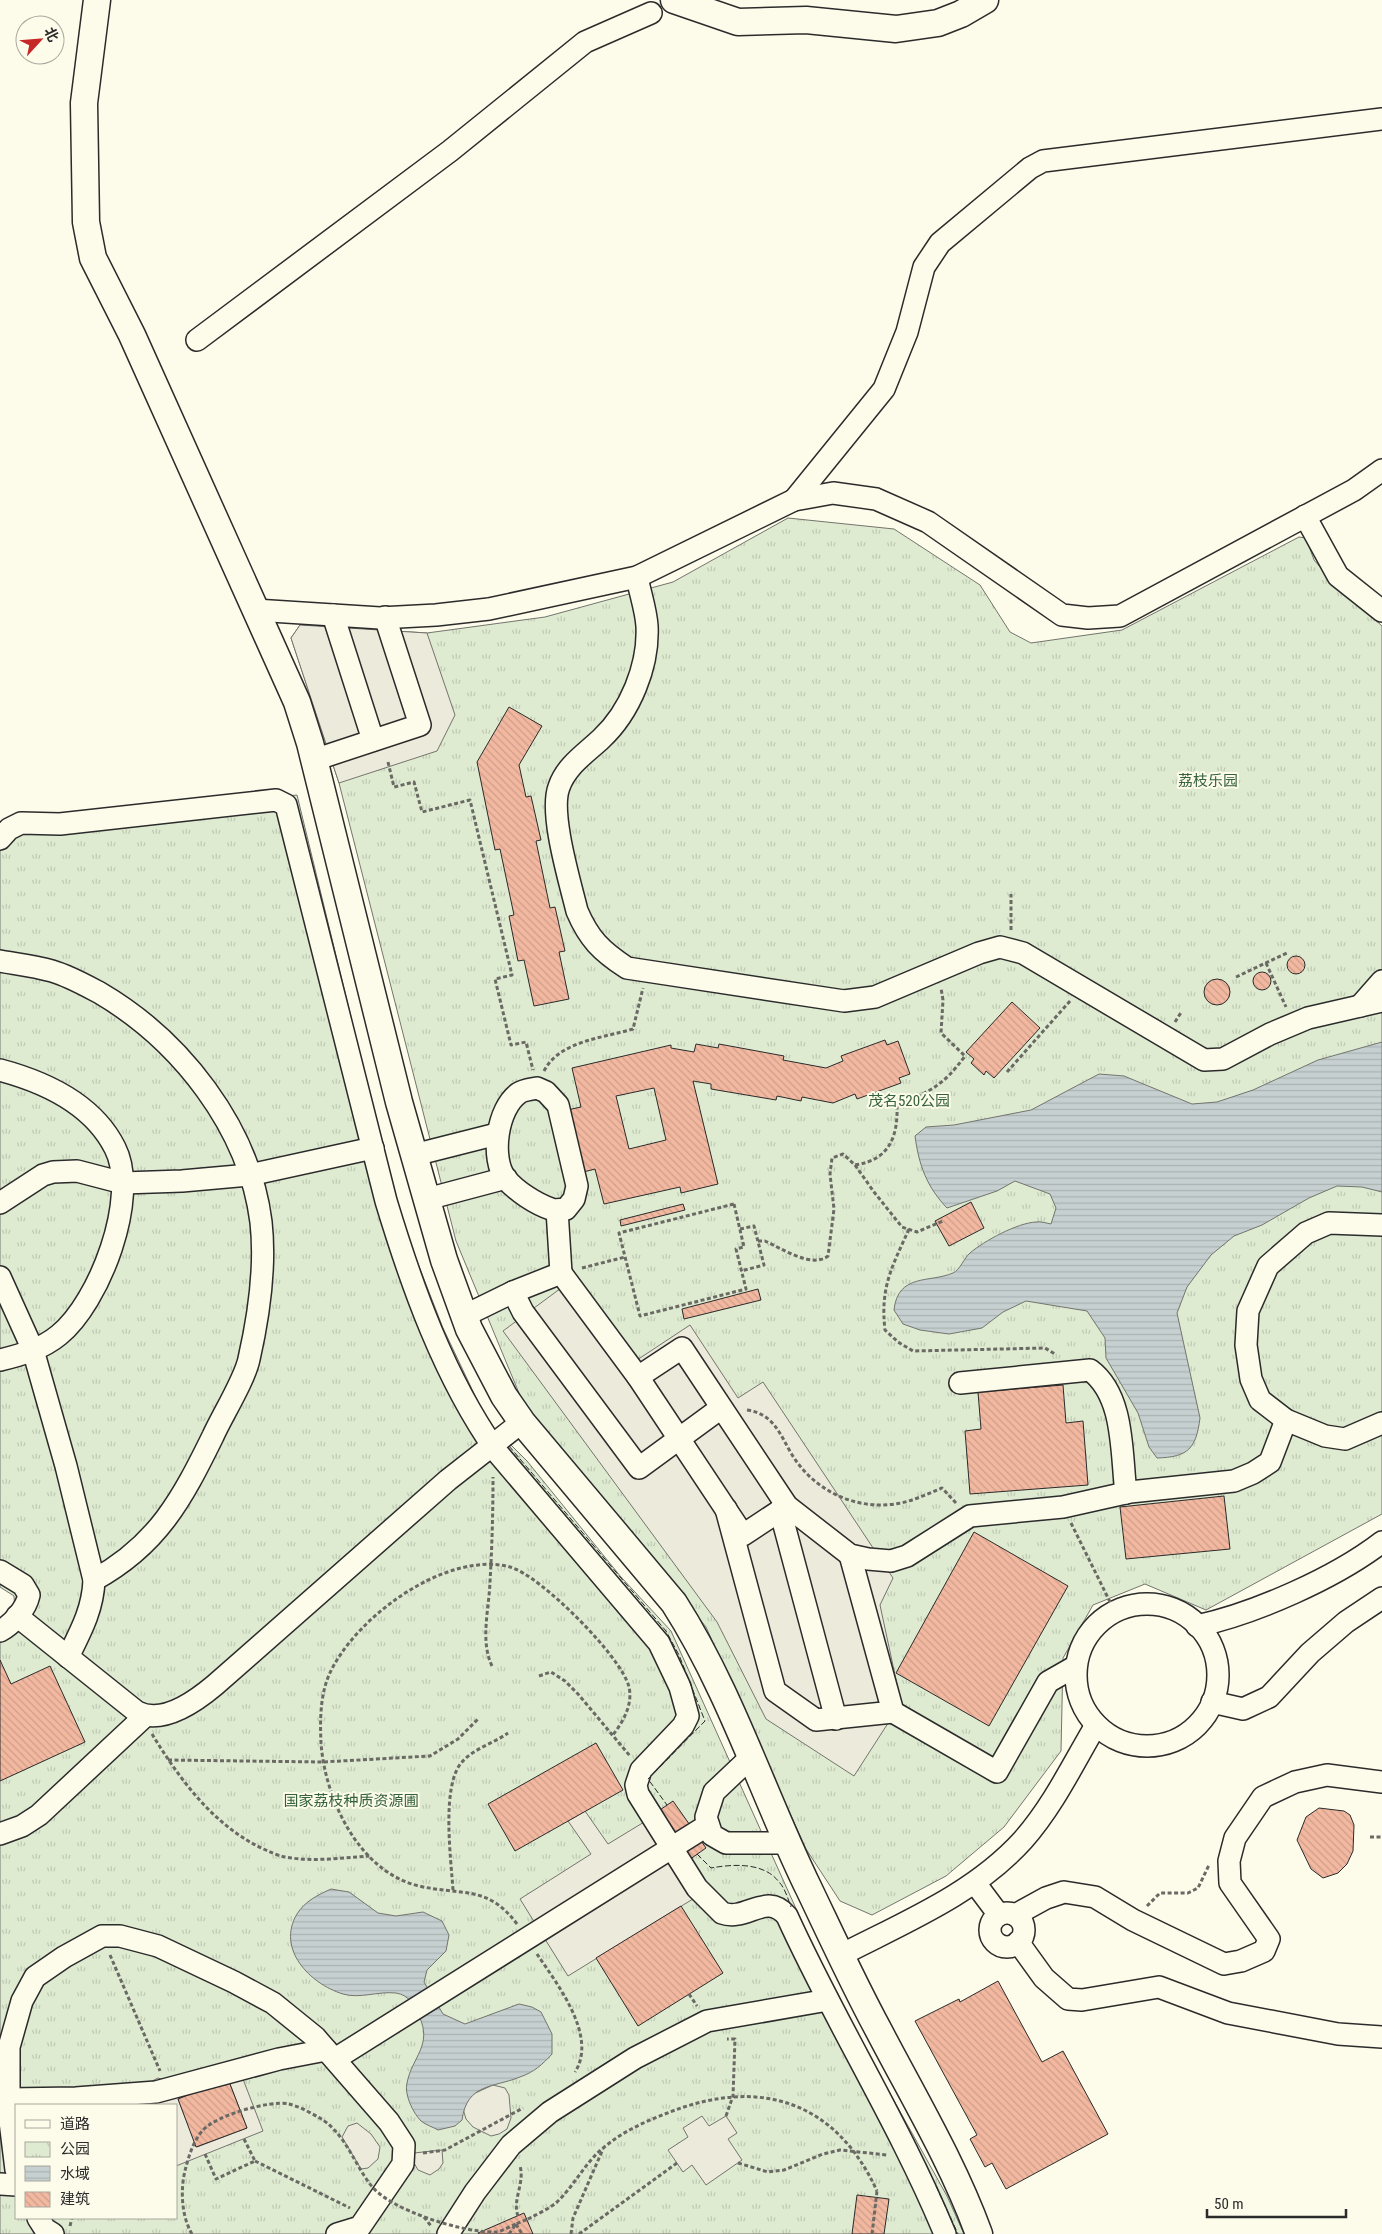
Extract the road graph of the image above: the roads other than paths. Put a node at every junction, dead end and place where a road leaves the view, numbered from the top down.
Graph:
1 (97, 0) edge
2 (674, 0) edge
3 (985, 0) edge
4 (651, 13) dead end
5 (1382, 119) edge
6 (197, 340) dead end
7 (1382, 470) edge
8 (794, 500) junction
9 (1305, 516) junction
10 (637, 577) junction
11 (256, 610) junction
12 (1382, 611) edge
13 (333, 615) junction
14 (385, 618) junction
15 (373, 740) junction
16 (314, 760) junction
17 (0, 839) edge
18 (0, 961) edge
19 (1382, 981) edge
20 (1382, 1001) edge
21 (1360, 1006) junction
22 (0, 1070) edge
23 (493, 1135) dead end
24 (373, 1148) junction
25 (414, 1155) junction
26 (249, 1175) junction
27 (506, 1178) junction
28 (123, 1183) junction
29 (427, 1199) junction
30 (0, 1203) edge
31 (557, 1210) junction
32 (1382, 1226) edge
33 (561, 1273) junction
34 (0, 1277) edge
35 (513, 1292) junction
36 (464, 1316) junction
37 (33, 1350) junction
38 (0, 1360) edge
39 (638, 1377) junction
40 (960, 1383) dead end
41 (720, 1406) junction
42 (1286, 1420) junction
43 (522, 1422) junction
44 (1382, 1423) edge
45 (679, 1439) junction
46 (492, 1446) junction
47 (1126, 1493) junction
48 (783, 1508) junction
49 (726, 1509) junction
50 (1382, 1542) edge
51 (850, 1555) junction
52 (0, 1571) edge
53 (94, 1580) junction
54 (1382, 1598) edge
55 (17, 1616) junction
56 (1197, 1626) junction
57 (0, 1631) edge
58 (68, 1656) junction
59 (1076, 1666) junction
60 (1212, 1702) junction
61 (893, 1712) junction
62 (147, 1716) junction
63 (836, 1719) junction
64 (1096, 1725) junction
65 (750, 1758) junction
66 (1380, 1784) edge
67 (708, 1825) junction
68 (0, 1834) edge
69 (788, 1843) junction
70 (672, 1847) junction
71 (975, 1882) junction
72 (1007, 1915) junction
73 (1018, 1942) junction
74 (842, 1956) junction
75 (828, 2000) junction
76 (1382, 2037) edge
77 (330, 2054) junction
78 (4, 2101) edge
79 (15, 2164) edge
80 (0, 2184) edge
81 (15, 2185) edge
82 (39, 2219) edge
83 (365, 2231) edge
84 (53, 2234) edge
85 (337, 2234) edge
86 (448, 2234) edge
87 (946, 2234) edge
88 (979, 2234) edge

1 - 11 main road
2 - 3 main road
4 - 6 street
5 - 8 street
7 - 9 street
8 - 9 street
8 - 10 street
9 - 12 street
10 - 14 street
10 - 21 street
11 - 13 street
11 - 16 main road
13 - 14 street
13 - 15 street
14 - 15 street
15 - 16 street
16 - 25 main road
17 - 24 street
18 - 26 street
19 - 21 street
20 - 21 street
22 - 28 street
23 - 25 street
24 - 26 street
24 - 46 street
25 - 29 main road
26 - 28 street
26 - 53 street
27 - 29 street
27 - 31 street
27 - 31 street
28 - 30 street
28 - 37 street
29 - 36 main road
31 - 33 street
32 - 42 street
33 - 35 street
33 - 39 street
34 - 37 street
35 - 36 street
35 - 45 street
36 - 43 main road
37 - 38 street
37 - 53 street
39 - 41 street
39 - 45 street
40 - 47 street
41 - 45 street
41 - 48 street
42 - 44 street
42 - 47 street
43 - 46 street
43 - 65 main road
45 - 49 street
46 - 62 street
46 - 70 street
47 - 51 street
48 - 49 street
48 - 51 street
48 - 63 street
49 - 63 street
50 - 56 street
51 - 61 street
52 - 55 street
53 - 58 street
54 - 60 street
55 - 57 street
55 - 58 street
56 - 59 street
56 - 60 street
58 - 62 street
59 - 61 street
59 - 64 street
60 - 64 street
61 - 63 street
62 - 68 street
64 - 71 street
65 - 67 street
65 - 69 main road
66 - 72 street
67 - 69 street
67 - 70 street
69 - 74 main road
70 - 75 street
70 - 77 street
71 - 72 street
71 - 74 street
72 - 73 street
72 - 73 street
73 - 76 street
74 - 88 main road
75 - 86 street
75 - 87 street
77 - 78 street
77 - 78 street
77 - 83 street
78 - 79 street
80 - 81 street
82 - 84 street
83 - 85 street

